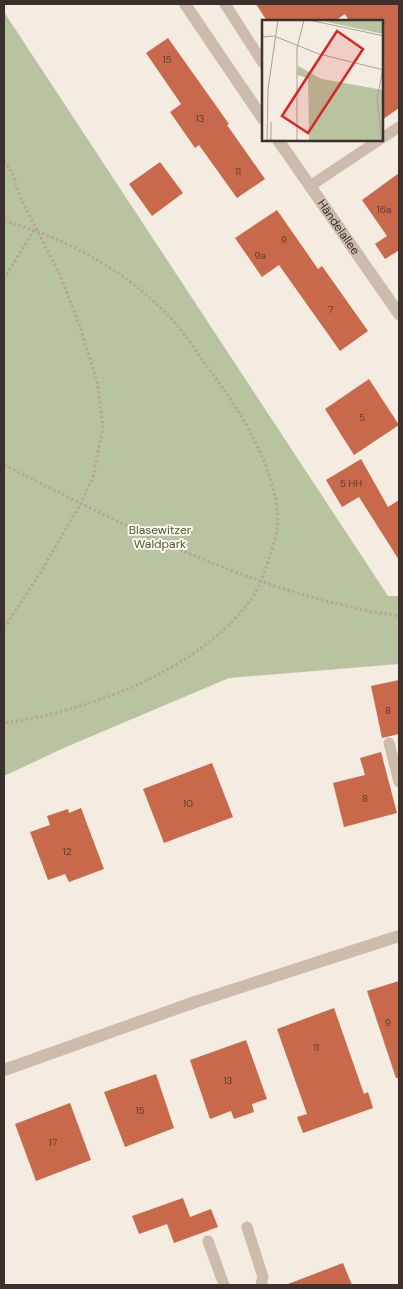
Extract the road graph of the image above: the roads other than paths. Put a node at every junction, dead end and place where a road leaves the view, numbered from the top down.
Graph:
1 (185, 4) edge
2 (225, 4) edge
3 (262, 61) edge
4 (262, 117) edge
5 (399, 127) edge
6 (383, 137) edge
7 (279, 141) edge
8 (377, 141) edge
9 (310, 186) junction
10 (399, 314) edge
11 (389, 743) dead end
12 (399, 782) edge
13 (399, 936) edge
14 (4, 1070) edge
15 (247, 1227) dead end
16 (208, 1241) dead end
17 (224, 1285) edge
18 (261, 1285) edge

1 - 4 street
2 - 3 lane
5 - 6 lane
7 - 9 street, Händelallee
8 - 9 lane
9 - 10 street, Händelallee
11 - 12 lane
13 - 14 street
15 - 18 lane
16 - 17 lane

